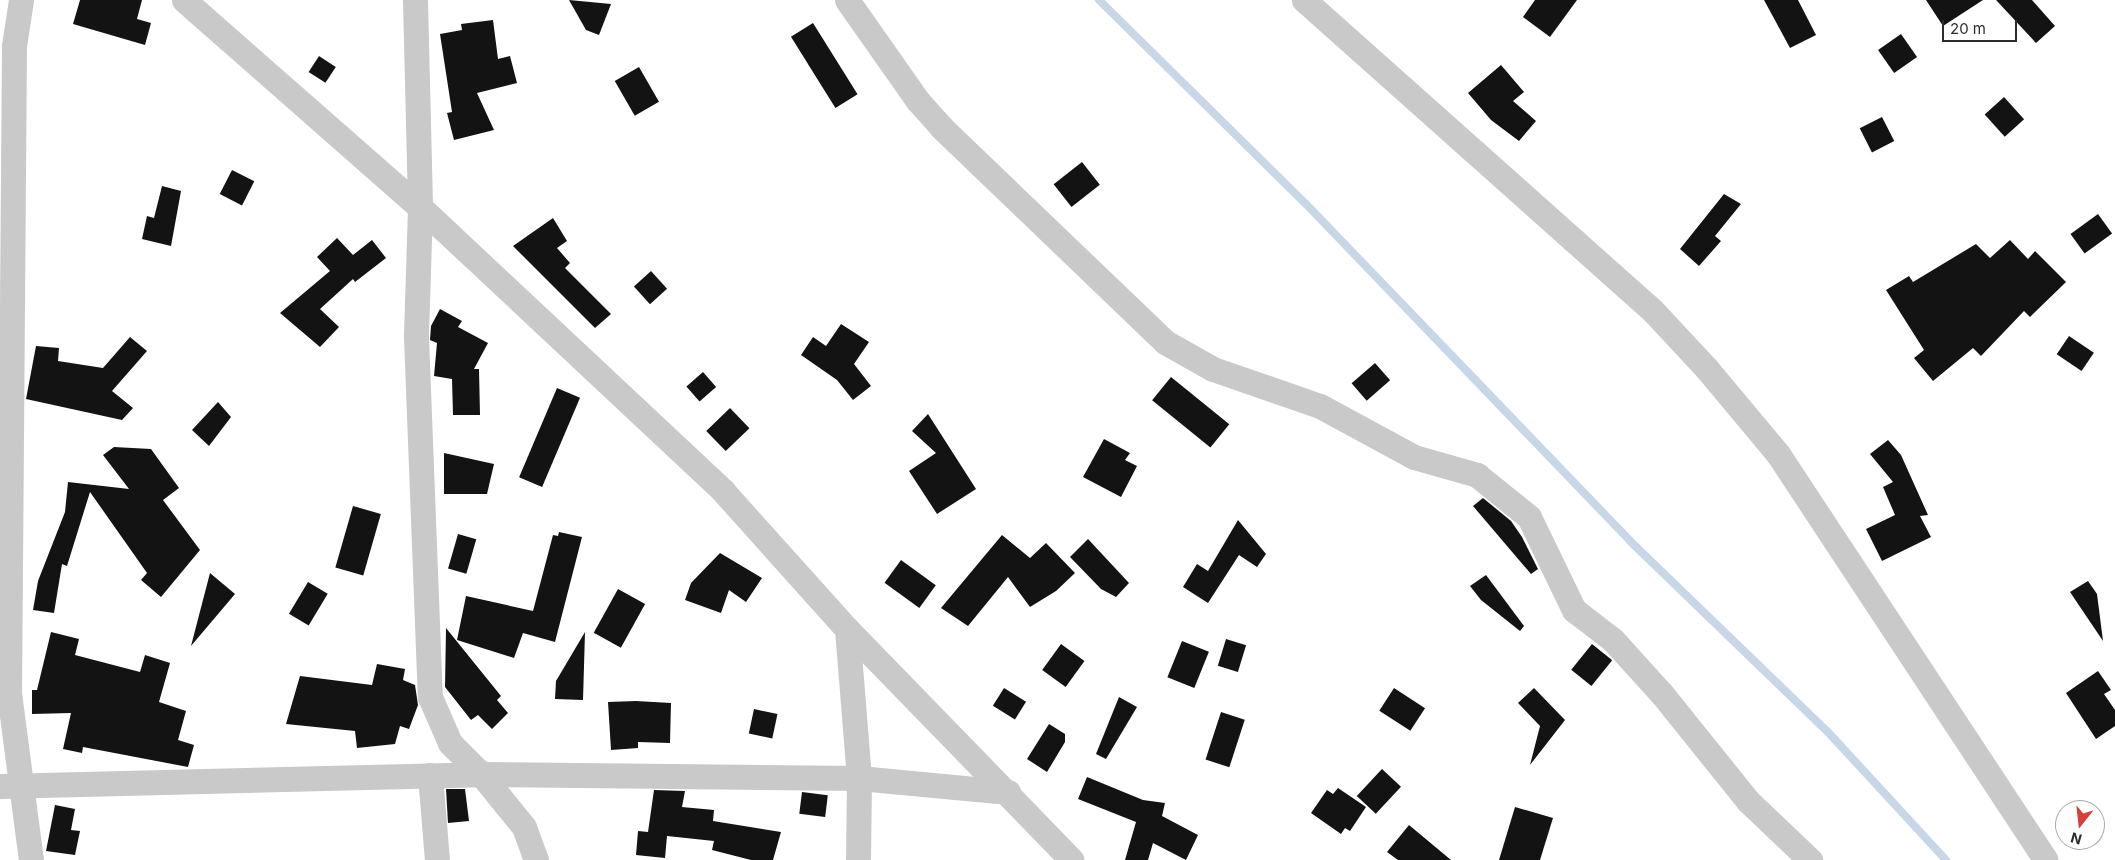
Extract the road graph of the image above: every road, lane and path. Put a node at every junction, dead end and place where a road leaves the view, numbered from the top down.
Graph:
1 (21, 0) edge
2 (184, 0) edge
3 (415, 0) edge
4 (847, 0) edge
5 (1304, 0) edge
6 (7, 50) edge
7 (420, 207) junction
8 (847, 629) junction
9 (4, 690) edge
10 (481, 774) junction
11 (430, 775) junction
12 (859, 778) junction
13 (9, 786) edge
14 (1008, 792) junction
15 (31, 860) edge
16 (437, 860) edge
17 (536, 860) edge
18 (858, 860) edge
19 (1072, 860) edge
20 (1810, 860) edge
21 (2046, 860) edge

1 - 6 street
2 - 7 street
3 - 7 street
4 - 20 street
5 - 21 street
6 - 9 street
7 - 8 street
7 - 10 street
8 - 12 street
8 - 14 street
9 - 13 street
10 - 11 street
10 - 12 street
10 - 17 street
11 - 13 street
11 - 16 street
12 - 14 street
12 - 18 street
13 - 15 street
14 - 19 street

